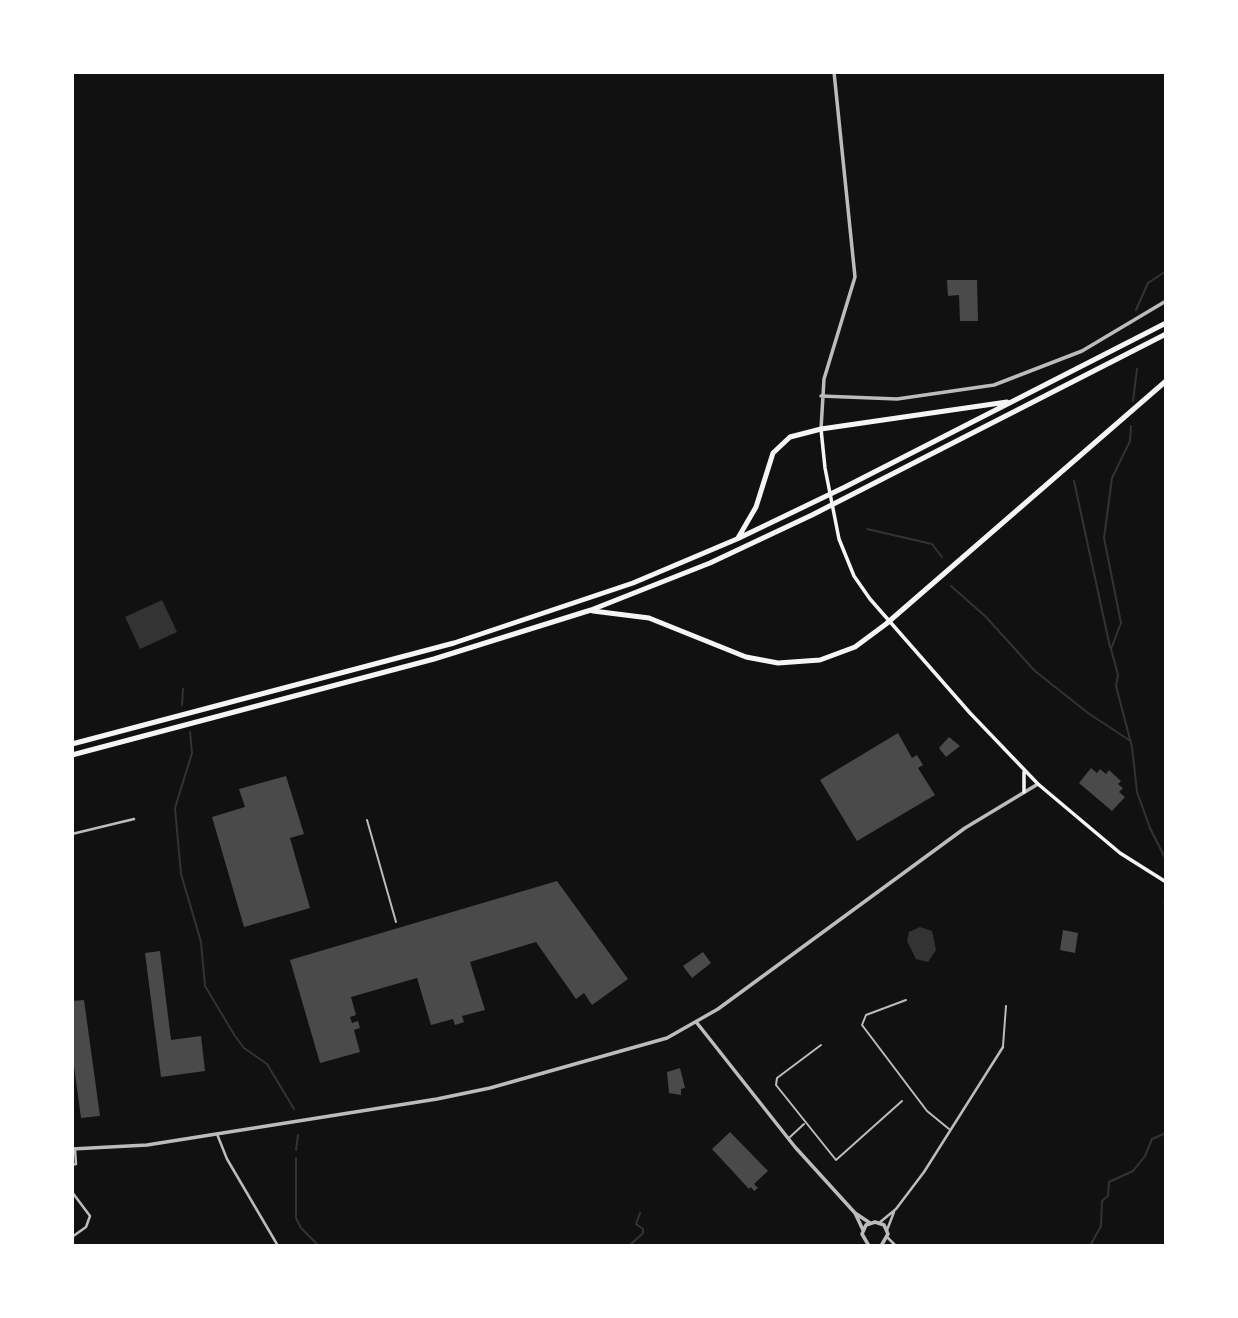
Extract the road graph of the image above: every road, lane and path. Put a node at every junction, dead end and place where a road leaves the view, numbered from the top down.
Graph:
1 (834, 72) edge
2 (1166, 301) edge
3 (1166, 323) edge
4 (1166, 334) edge
5 (1166, 381) edge
6 (821, 396) junction
7 (1011, 402) junction
8 (821, 429) junction
9 (737, 539) junction
10 (591, 610) junction
11 (889, 622) junction
12 (72, 744) edge
13 (72, 755) edge
14 (1024, 770) junction
15 (1038, 784) junction
16 (1024, 792) junction
17 (134, 819) dead end
18 (367, 820) dead end
19 (72, 834) edge
20 (1166, 882) edge
21 (396, 922) dead end
22 (906, 1000) dead end
23 (1006, 1006) dead end
24 (697, 1023) junction
25 (821, 1045) dead end
26 (1003, 1047) joint
27 (902, 1101) dead end
28 (804, 1124) junction
29 (950, 1129) junction
30 (216, 1134) junction
31 (788, 1139) junction
32 (73, 1149) edge
33 (72, 1165) edge
34 (72, 1192) edge
35 (896, 1209) junction
36 (855, 1213) junction
37 (870, 1223) junction
38 (879, 1223) junction
39 (863, 1230) junction
40 (887, 1230) junction
41 (72, 1237) edge
42 (888, 1238) junction
43 (865, 1245) edge
44 (278, 1246) edge
45 (883, 1246) edge
46 (896, 1246) edge

1 - 6 street
2 - 6 street
3 - 7 highway
4 - 10 highway
5 - 11 highway
6 - 8 street
7 - 8 highway
7 - 9 highway
8 - 9 highway
8 - 11 main road
9 - 12 highway
10 - 11 highway
10 - 13 highway
11 - 14 main road
14 - 15 main road
14 - 16 main road
15 - 16 street
15 - 20 main road
16 - 24 street
17 - 19 street
18 - 21 street
22 - 29 street
23 - 26 street
24 - 30 street
24 - 31 street
25 - 28 street
26 - 29 street
27 - 28 street
28 - 31 street
29 - 35 street
30 - 32 street
30 - 44 street
31 - 36 street
32 - 33 street
34 - 41 street
35 - 38 street
35 - 40 street
36 - 37 street
36 - 39 street
37 - 38 street
37 - 39 street
38 - 40 street
39 - 43 street
40 - 42 street
42 - 45 street
42 - 46 street

